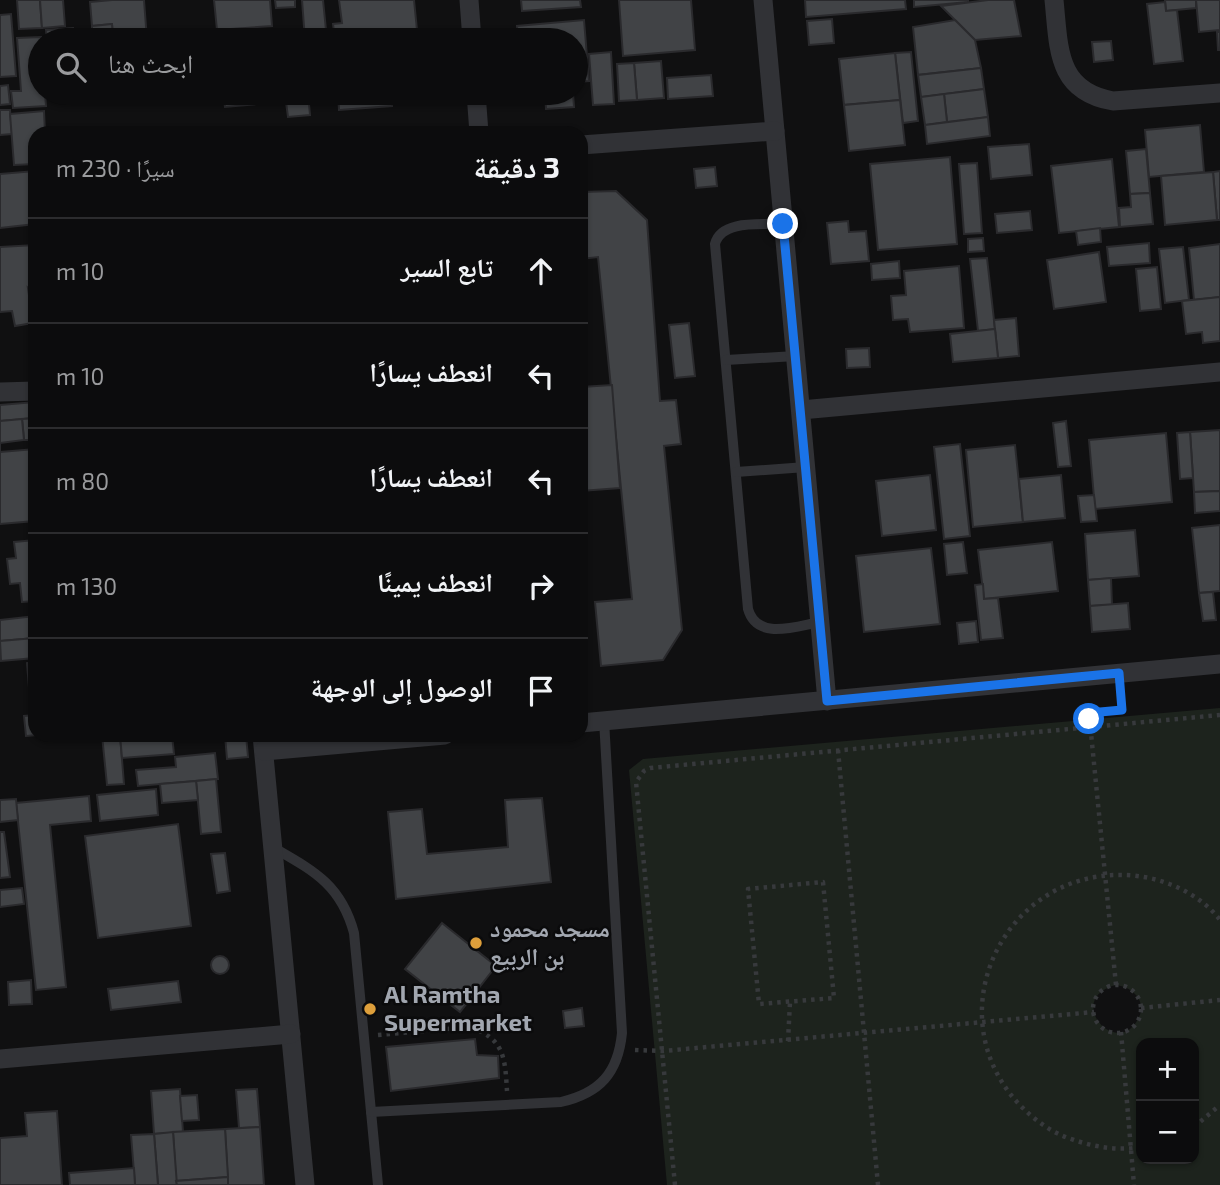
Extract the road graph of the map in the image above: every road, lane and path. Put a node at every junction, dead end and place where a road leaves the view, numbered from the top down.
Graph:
1 (470, 0) edge
2 (763, 0) edge
3 (1054, 0) edge
4 (471, 28) edge
5 (1220, 93) edge
6 (477, 105) edge
7 (478, 126) edge
8 (775, 131) junction
9 (588, 144) edge
10 (783, 224) junction
11 (796, 356) junction
12 (726, 360) junction
13 (1220, 372) edge
14 (28, 391) edge
15 (0, 392) edge
16 (800, 410) junction
17 (806, 467) junction
18 (736, 472) junction
19 (820, 622) junction
20 (1220, 664) edge
21 (1119, 673) junction
22 (827, 701) junction
23 (588, 702) edge
24 (1220, 715) edge
25 (591, 722) edge
26 (1090, 727) junction
27 (286, 742) edge
28 (263, 743) edge
29 (838, 750) junction
30 (274, 848) junction
31 (1105, 875) junction
32 (1220, 920) edge
33 (1116, 985) junction
34 (1220, 1000) edge
35 (789, 1002) junction
36 (1141, 1008) junction
37 (1094, 1012) junction
38 (982, 1023) junction
39 (1121, 1032) junction
40 (291, 1034) junction
41 (864, 1034) junction
42 (363, 1037) junction
43 (788, 1041) junction
44 (620, 1050) junction
45 (663, 1051) junction
46 (0, 1059) edge
47 (508, 1105) junction
48 (1220, 1105) edge
49 (371, 1112) junction
50 (1199, 1123) edge
51 (1136, 1148) edge
52 (1131, 1149) junction
53 (305, 1185) edge
54 (378, 1185) edge
55 (675, 1185) edge
56 (878, 1185) edge
57 (1134, 1185) edge

1 - 4 street
2 - 8 street
3 - 5 street
6 - 7 street
8 - 9 street
8 - 10 street
10 - 11 street
10 - 12 lane
11 - 12 lane
11 - 16 street
12 - 18 lane
13 - 16 street
14 - 15 street
16 - 17 street
17 - 18 lane
17 - 19 street
18 - 19 lane
19 - 22 street
20 - 21 street
21 - 22 street
21 - 26 path
22 - 25 street
23 - 25 path
24 - 26 path
25 - 44 lane
26 - 29 path
26 - 31 path
27 - 28 street
28 - 30 street
29 - 41 path
29 - 45 path
30 - 40 street
30 - 42 lane
31 - 32 path
31 - 33 path
31 - 38 path
33 - 36 path
33 - 37 path
34 - 36 path
35 - 35 path
35 - 43 path
36 - 39 path
37 - 38 path
37 - 39 path
38 - 41 path
38 - 52 path
39 - 52 path
40 - 46 street
40 - 53 street
41 - 43 path
41 - 56 path
42 - 47 path
42 - 49 lane
43 - 45 path
44 - 45 path
44 - 47 lane
45 - 55 path
47 - 49 lane
48 - 50 path
49 - 54 lane
51 - 52 path
52 - 57 path

